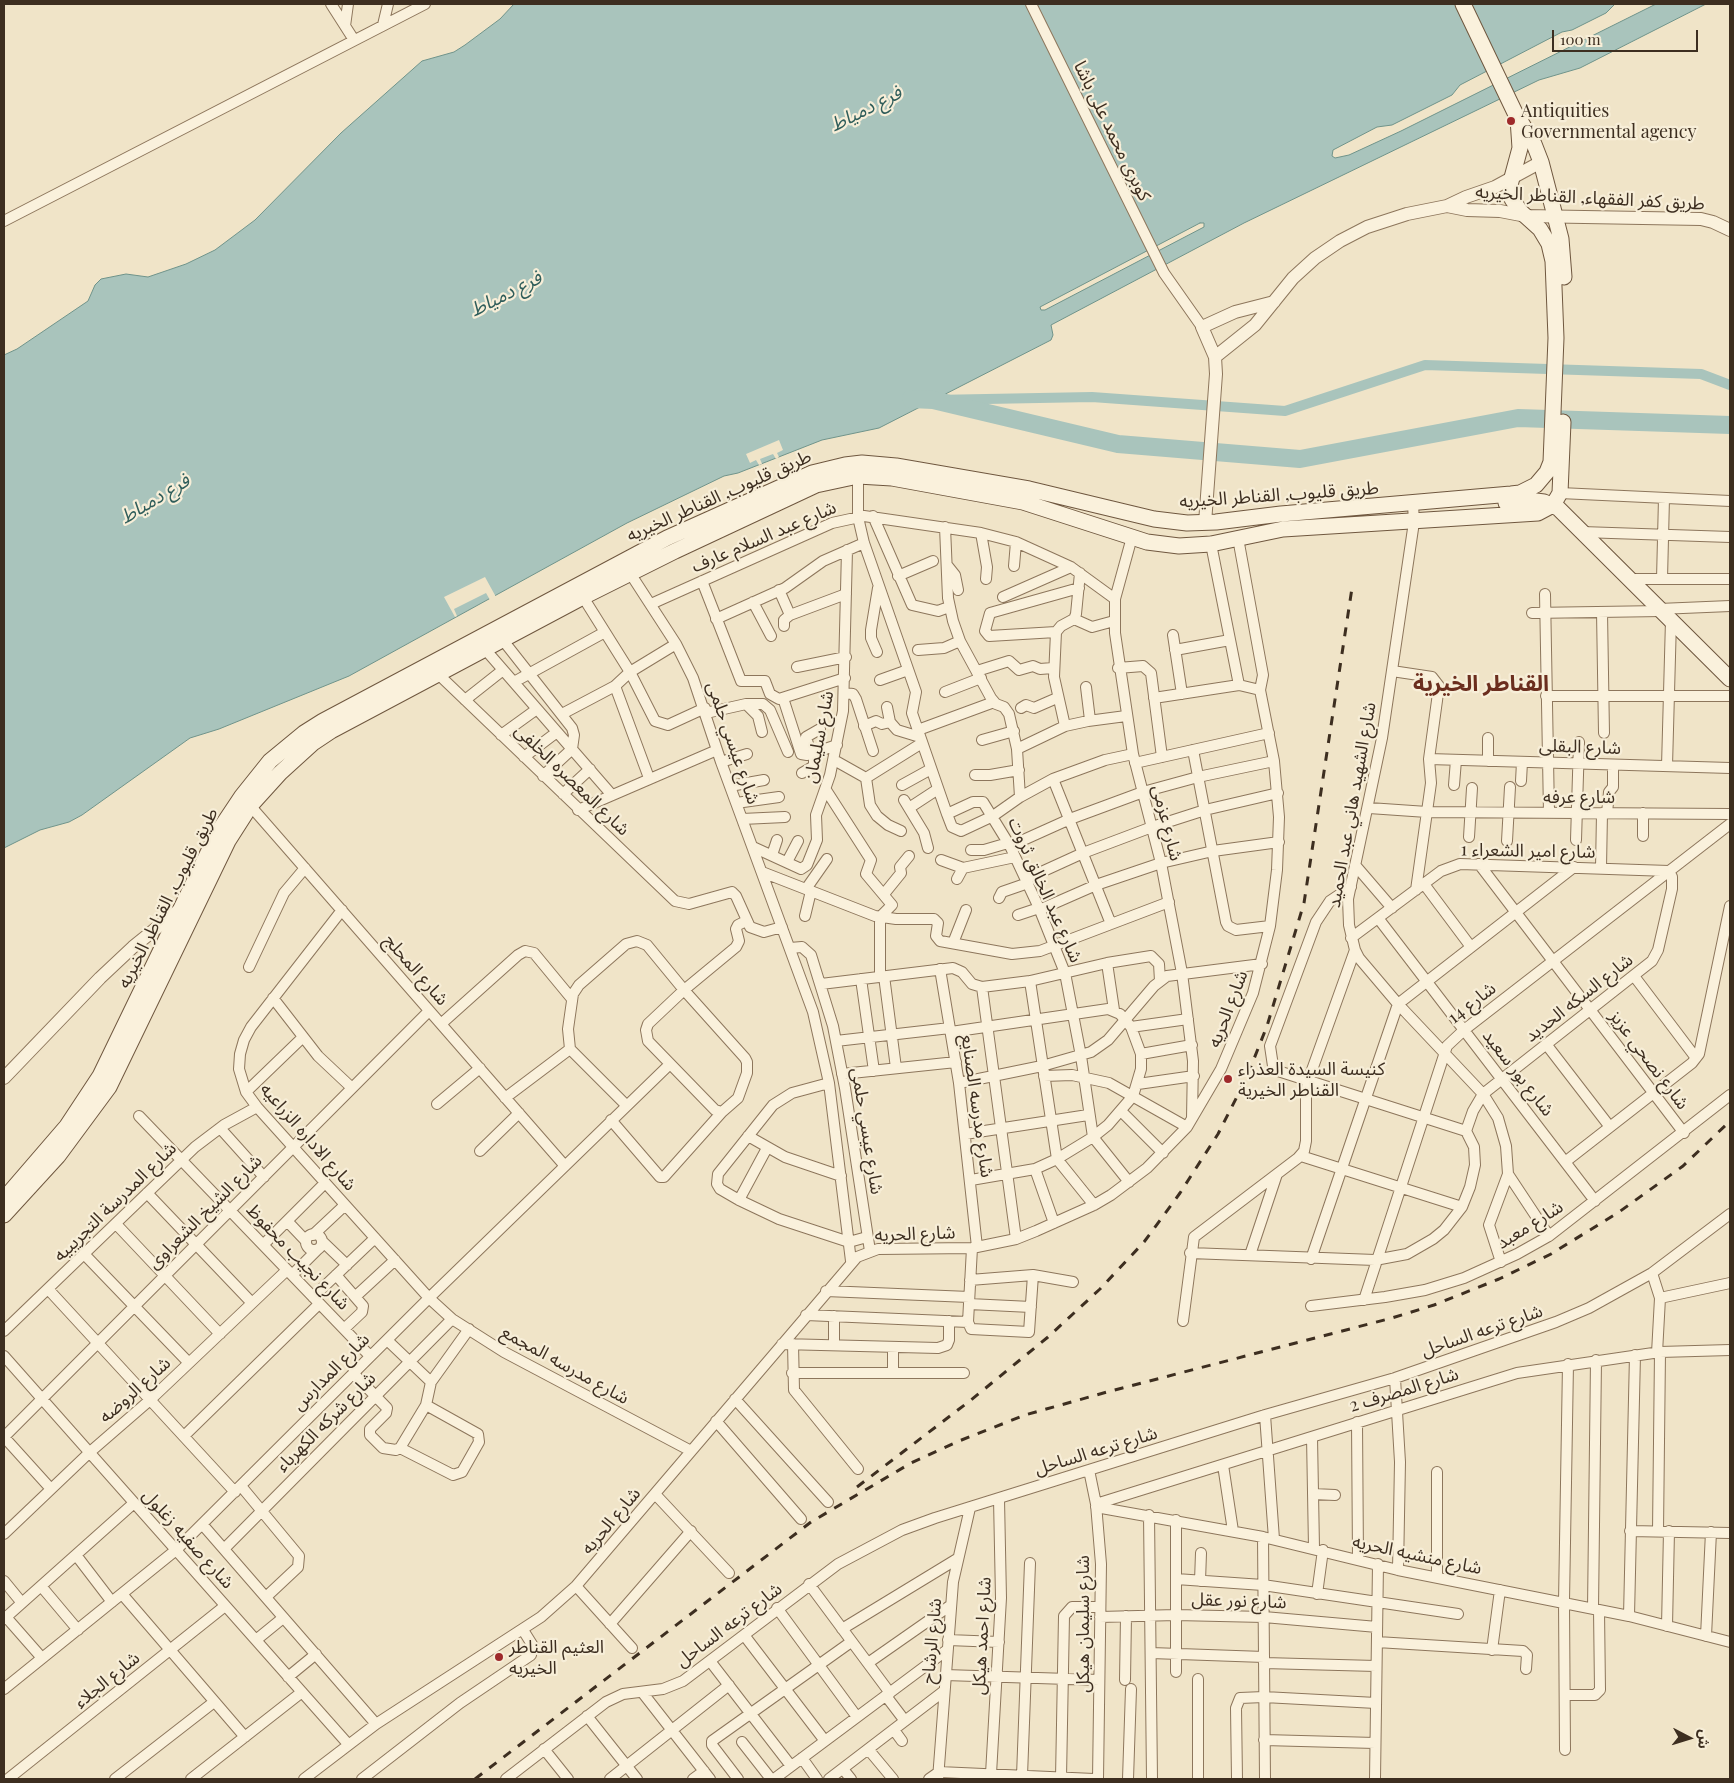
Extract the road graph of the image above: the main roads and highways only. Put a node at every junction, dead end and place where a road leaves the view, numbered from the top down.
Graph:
1 (1463, 4) edge
2 (1518, 119) junction
3 (1560, 339) junction
4 (1556, 499) junction
5 (1445, 501) junction
6 (627, 567) junction
7 (1730, 679) edge
8 (246, 801) junction
9 (137, 1016) junction
10 (5, 1208) edge

1 - 2 main road, طريق قليوب, القناطر الخيريه
2 - 3 main road, طريق قليوب, القناطر الخيريه
2 - 3 main road, طريق قليوب, القناطر الخيريه
3 - 4 main road, طريق قليوب, القناطر الخيريه
3 - 5 main road, طريق قليوب, القناطر الخيريه
4 - 5 main road
4 - 6 main road, طريق قليوب, القناطر الخيريه
4 - 7 main road
5 - 6 main road, طريق قليوب, القناطر الخيريه
6 - 8 main road, طريق قليوب, القناطر الخيريه
6 - 8 main road, طريق قليوب, القناطر الخيريه
8 - 9 main road, طريق قليوب, القناطر الخيريه
8 - 9 main road, طريق قليوب, القناطر الخيريه
9 - 10 main road, طريق قليوب, القناطر الخيريه

